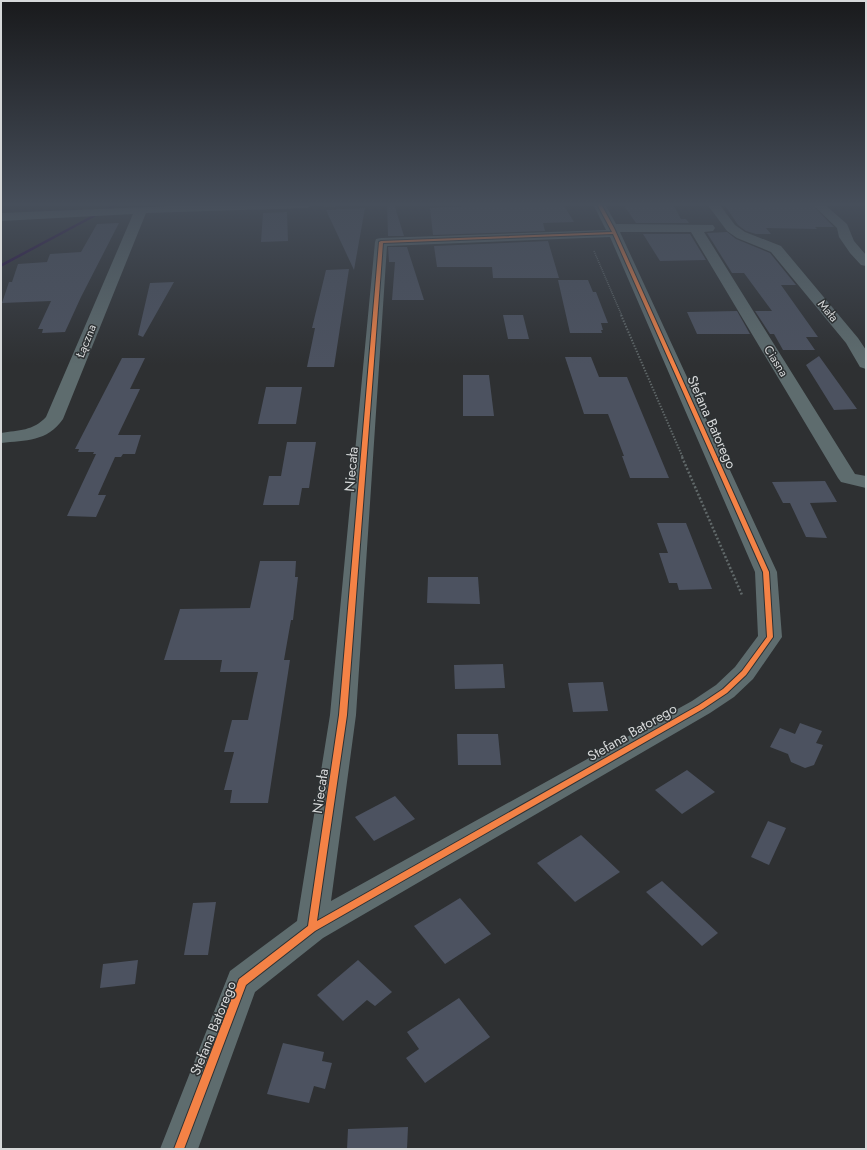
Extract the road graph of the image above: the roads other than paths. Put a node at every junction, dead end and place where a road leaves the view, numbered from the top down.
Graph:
1 (121, 258) edge
2 (380, 258) edge
3 (620, 258) edge
4 (713, 258) edge
5 (784, 258) edge
6 (859, 341) edge
7 (866, 364) edge
8 (1, 438) edge
9 (866, 482) edge
10 (312, 928) junction
11 (179, 1149) edge

1 - 8 street, Łączna
2 - 10 street, Niecała
3 - 10 street, Stefana Batorego
4 - 9 street, Ciasna
5 - 6 street, Mała
6 - 7 street, Mała
10 - 11 street, Stefana Batorego

